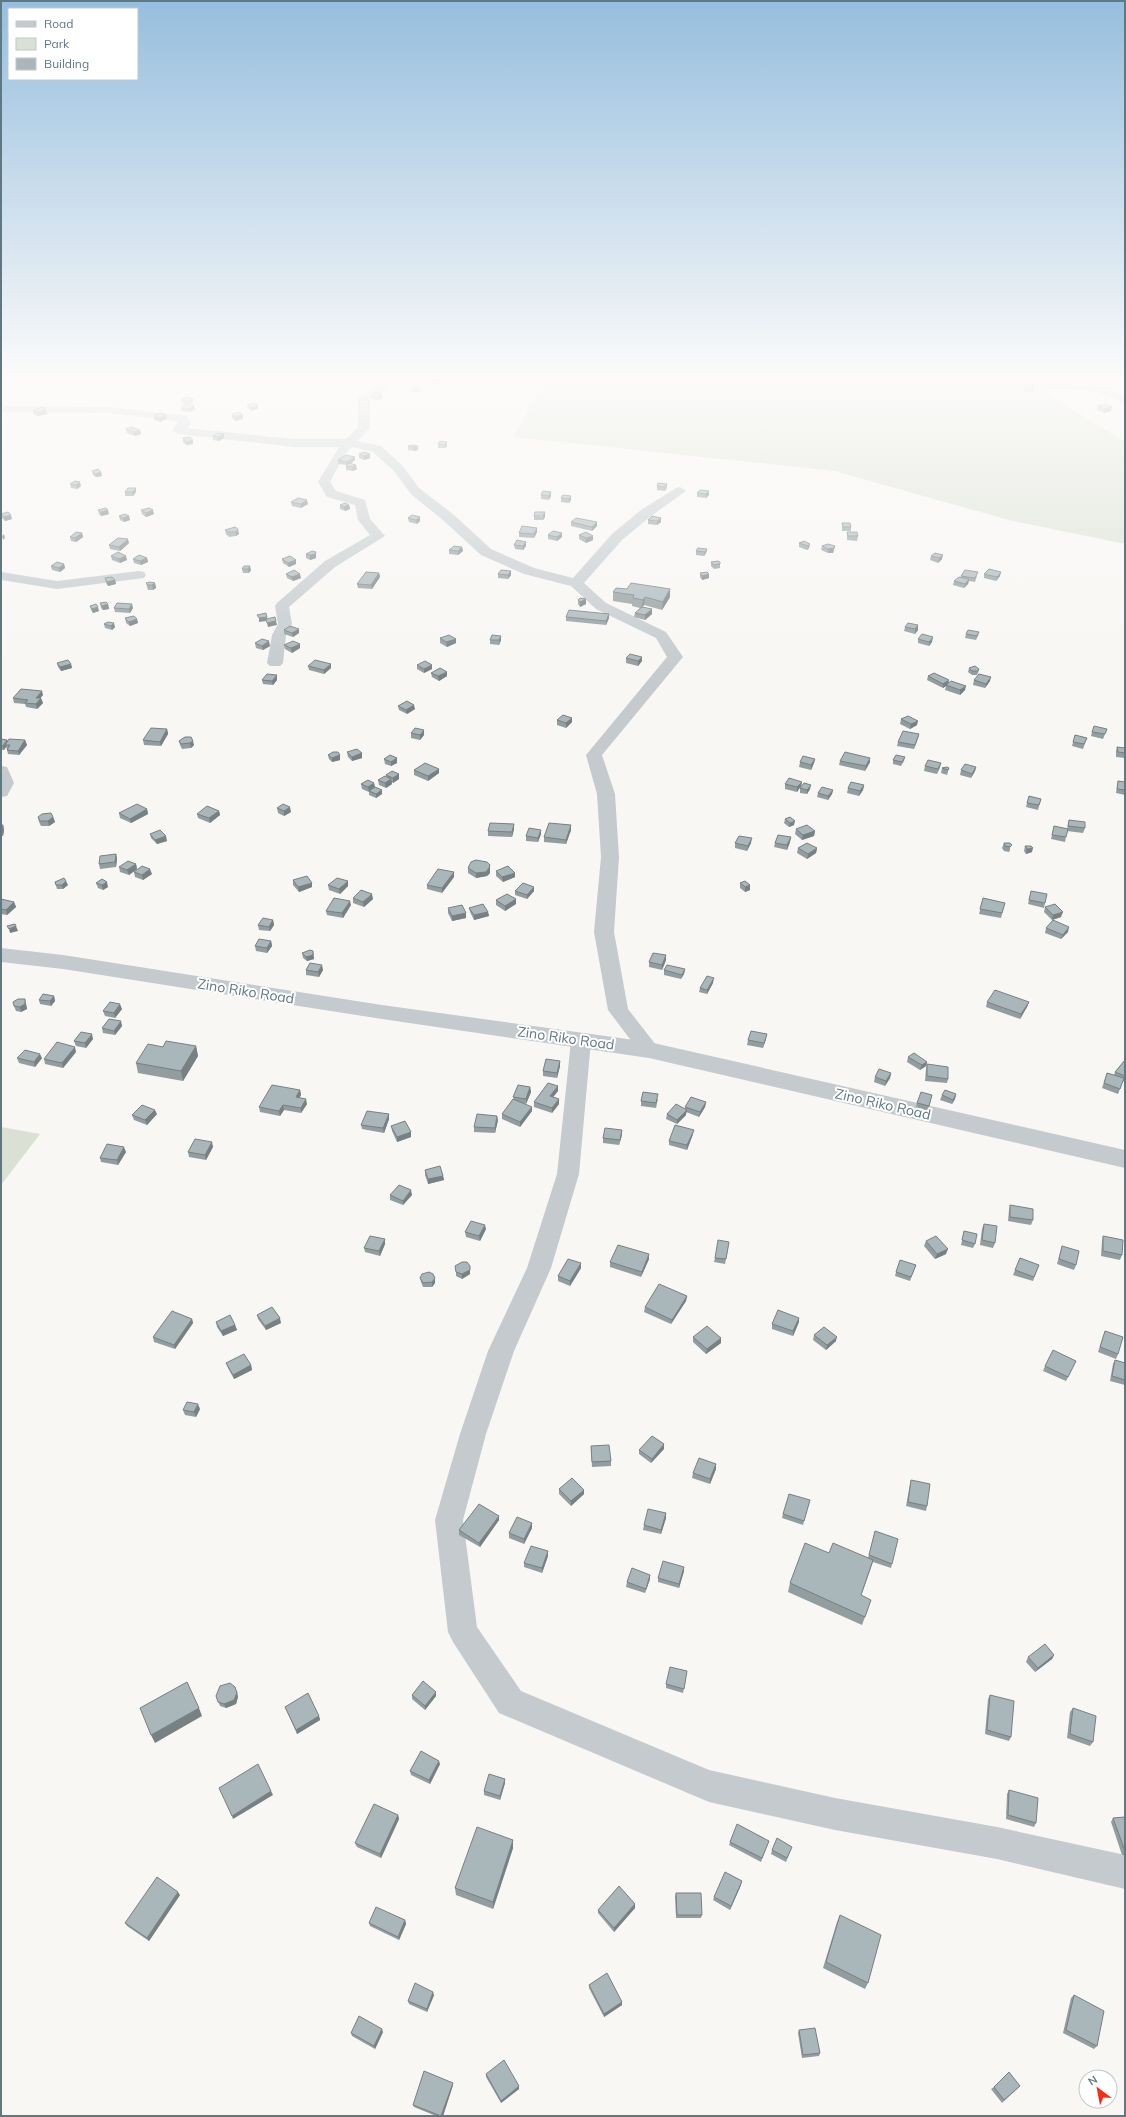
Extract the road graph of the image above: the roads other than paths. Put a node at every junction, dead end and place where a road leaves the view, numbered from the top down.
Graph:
1 (325, 480) edge
2 (407, 480) edge
3 (680, 491) dead end
4 (139, 575) dead end
5 (1, 576) edge
6 (576, 583) junction
7 (275, 663) dead end
8 (1, 771) edge
9 (1, 792) edge
10 (1, 955) edge
11 (581, 1040) junction
12 (649, 1050) junction
13 (1125, 1159) edge
14 (1125, 1872) edge

1 - 7 street
2 - 6 street
3 - 6 street
4 - 5 street
6 - 12 street
8 - 9 street
10 - 11 street, Zino Riko Road
11 - 12 street, Zino Riko Road
11 - 14 street
12 - 13 street, Zino Riko Road

